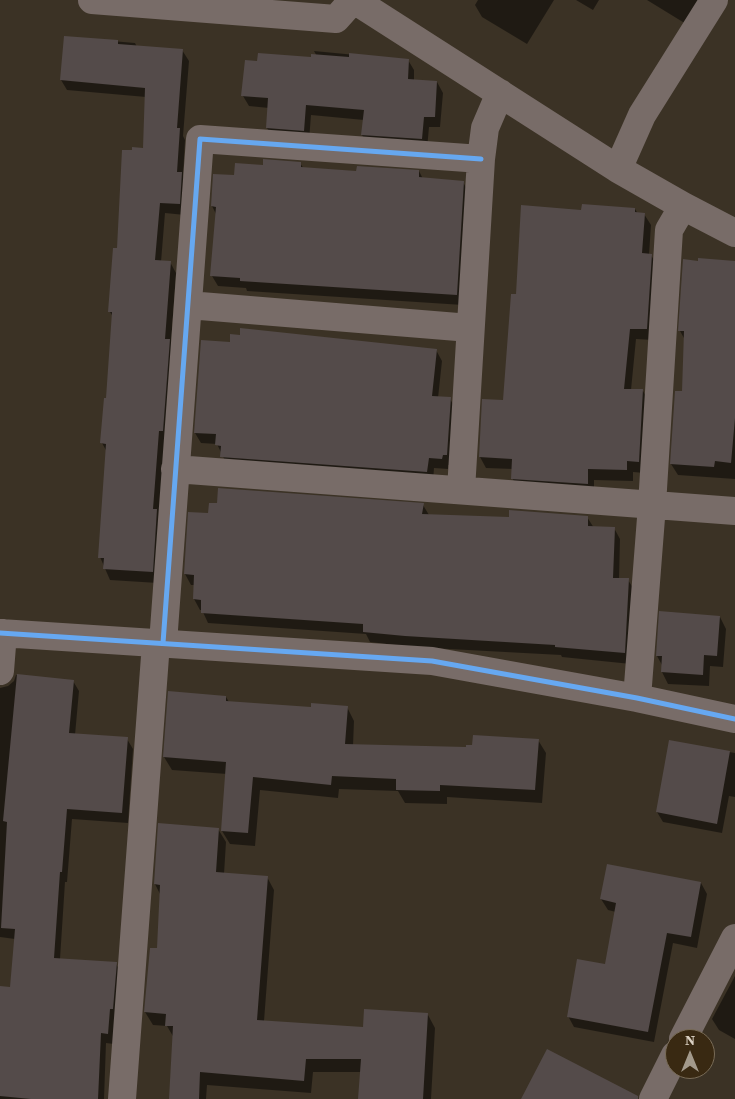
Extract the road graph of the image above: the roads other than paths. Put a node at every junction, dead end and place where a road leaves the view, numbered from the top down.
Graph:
1 (92, 0) edge
2 (354, 0) edge
3 (714, 0) edge
4 (500, 94) junction
5 (481, 159) junction
6 (618, 168) junction
7 (683, 206) junction
8 (735, 233) edge
9 (188, 305) junction
10 (470, 328) junction
11 (175, 469) junction
12 (461, 490) junction
13 (652, 505) junction
14 (735, 511) edge
15 (1, 633) edge
16 (159, 643) junction
17 (0, 671) edge
18 (637, 698) junction
19 (735, 719) edge
20 (735, 938) edge
21 (688, 1029) edge
22 (665, 1075) edge
23 (122, 1099) edge
24 (653, 1099) edge

1 - 2 street
2 - 4 street
3 - 6 street
4 - 5 street
4 - 6 street
5 - 9 street
5 - 10 street
6 - 7 street
7 - 8 street
7 - 13 street
9 - 10 street
9 - 11 street
10 - 12 street
11 - 12 street
11 - 16 street
12 - 13 street
13 - 14 street
13 - 18 street
15 - 16 street
15 - 17 street
16 - 18 street
16 - 23 street
18 - 19 street
20 - 21 street
22 - 24 street

